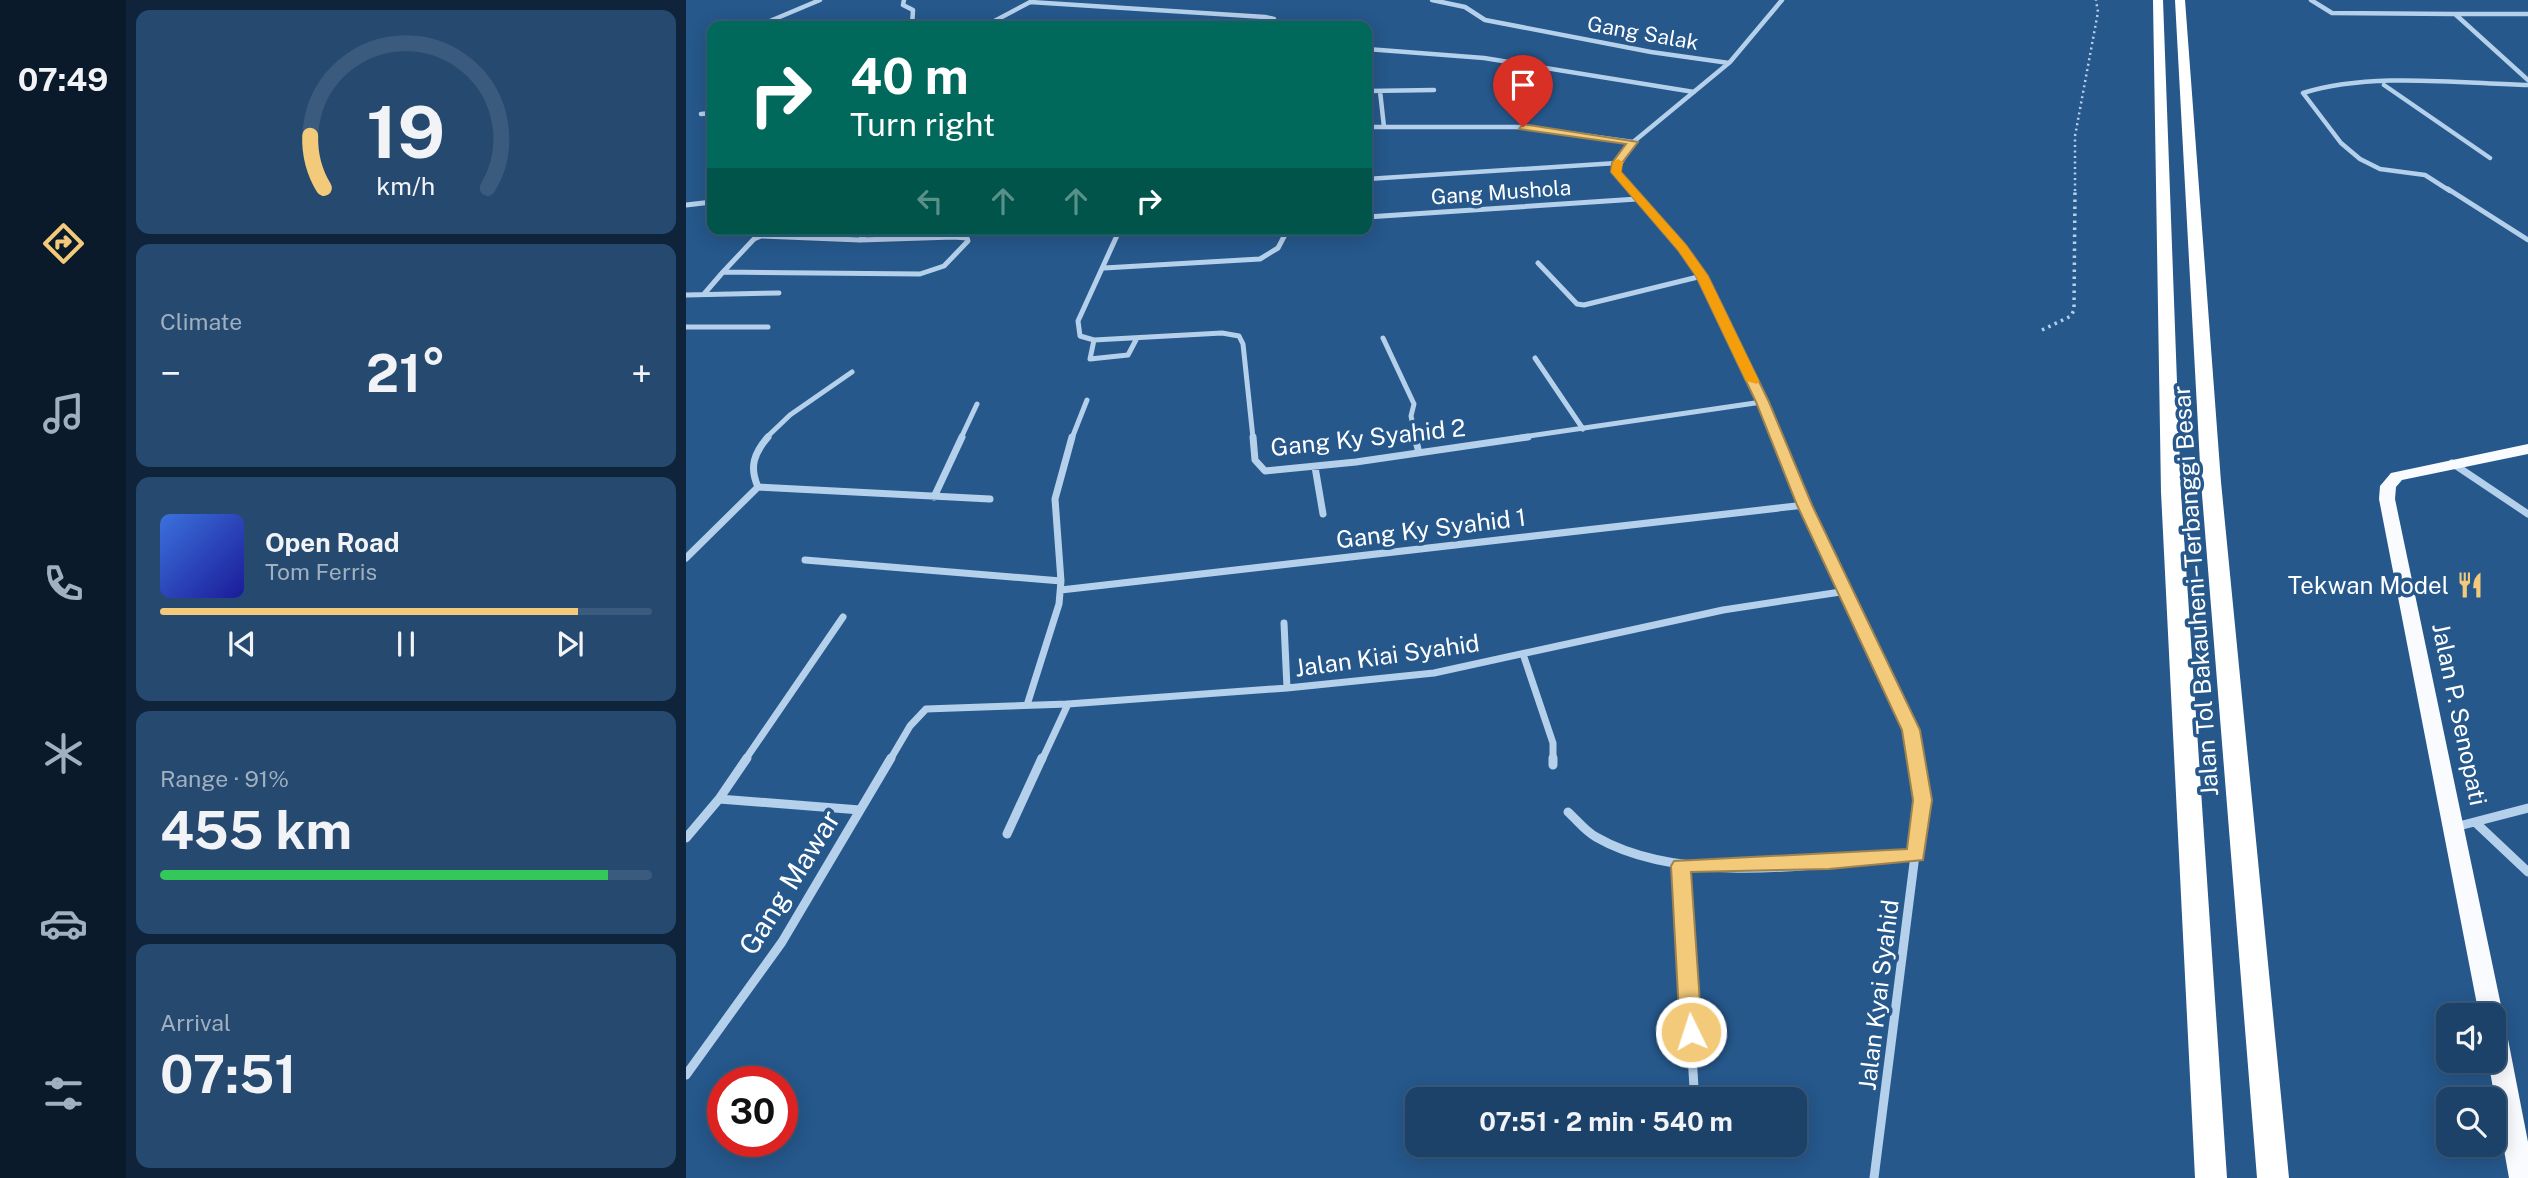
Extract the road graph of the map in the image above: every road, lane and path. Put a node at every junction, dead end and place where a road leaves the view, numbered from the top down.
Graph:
1 (820, 0) edge
2 (904, 0) edge
3 (1432, 0) edge
4 (1783, 0) edge
5 (2096, 0) edge
6 (2158, 0) edge
7 (2180, 0) edge
8 (2311, 0) edge
9 (1032, 1) edge
10 (2455, 14) junction
11 (2528, 14) edge
12 (770, 21) edge
13 (912, 21) edge
14 (994, 21) edge
15 (1273, 21) edge
16 (1372, 49) edge
17 (1729, 63) junction
18 (2528, 83) edge
19 (2383, 85) junction
20 (1380, 90) junction
21 (1433, 90) dead end
22 (1372, 91) edge
23 (1695, 92) junction
24 (707, 113) edge
25 (701, 114) dead end
26 (1372, 127) edge
27 (1384, 127) junction
28 (1633, 142) junction
29 (2490, 158) dead end
30 (1617, 163) junction
31 (1372, 179) edge
32 (1637, 200) junction
33 (707, 203) edge
34 (686, 205) edge
35 (1372, 217) edge
36 (865, 235) edge
37 (939, 235) edge
38 (1118, 235) edge
39 (1286, 235) edge
40 (936, 238) junction
41 (860, 240) junction
42 (2528, 240) edge
43 (1538, 263) dead end
44 (1104, 268) junction
45 (723, 272) junction
46 (1702, 276) junction
47 (779, 293) dead end
48 (704, 294) junction
49 (686, 295) edge
50 (686, 327) edge
51 (768, 327) dead end
52 (2042, 330) dead end
53 (1137, 338) junction
54 (1383, 338) dead end
55 (1094, 340) junction
56 (1535, 358) dead end
57 (852, 372) dead end
58 (1087, 400) dead end
59 (1762, 402) junction
60 (977, 404) dead end
61 (1583, 429) junction
62 (2528, 449) edge
63 (1419, 453) junction
64 (2452, 463) junction
65 (1315, 467) junction
66 (758, 487) junction
67 (934, 497) junction
68 (990, 499) dead end
69 (1805, 505) junction
70 (1323, 514) dead end
71 (2528, 514) edge
72 (686, 558) edge
73 (805, 560) dead end
74 (1061, 581) junction
75 (1061, 590) junction
76 (1847, 591) junction
77 (843, 617) dead end
78 (1284, 623) dead end
79 (1523, 654) junction
80 (1287, 688) junction
81 (1068, 704) junction
82 (1027, 705) junction
83 (926, 709) joint
84 (1553, 765) dead end
85 (719, 799) junction
86 (2528, 808) edge
87 (860, 810) junction
88 (1569, 812) dead end
89 (2475, 822) junction
90 (2455, 827) junction
91 (1007, 834) dead end
92 (686, 838) edge
93 (1916, 855) junction
94 (1681, 866) junction
95 (2528, 872) edge
96 (2489, 1003) edge
97 (2502, 1073) edge
98 (686, 1075) edge
99 (1695, 1087) edge
100 (1874, 1178) edge
101 (2211, 1178) edge
102 (2273, 1178) edge
103 (2522, 1178) edge

1 - 12 street
2 - 13 street
3 - 17 street, Gang Salak
4 - 17 street
5 - 52 path
6 - 101 highway, Jalan Tol Bakauheni–Terbanggi Besar
7 - 102 highway, Jalan Tol Bakauheni–Terbanggi Besar
8 - 10 street
9 - 14 street
9 - 15 street
10 - 11 street
10 - 18 street
16 - 23 street
17 - 23 street
18 - 19 street
19 - 29 street
19 - 42 street
20 - 21 street
20 - 22 street
20 - 27 street
23 - 28 street
24 - 25 street
26 - 27 street
27 - 28 street
28 - 30 street
30 - 31 street
30 - 32 street, Jalan Kyai Syahid
32 - 35 street, Gang Mushola
32 - 46 street, Jalan Kyai Syahid
33 - 34 street
36 - 41 street
37 - 40 street
38 - 44 street
39 - 44 street
40 - 41 street
40 - 45 street
41 - 45 street
43 - 46 street
44 - 55 street
45 - 48 street
46 - 59 street, Jalan Kyai Syahid
47 - 48 street
48 - 49 street
50 - 51 street
53 - 55 street, Gang Ky Syahid 2
53 - 55 street
53 - 65 street, Gang Ky Syahid 2
54 - 63 street
56 - 61 street
57 - 66 street
58 - 74 street
59 - 61 street, Gang Ky Syahid 2
59 - 69 street, Jalan Kyai Syahid
60 - 67 street
61 - 63 street, Gang Ky Syahid 2
62 - 64 main road, Jalan P. Senopati
63 - 65 street, Gang Ky Syahid 2
64 - 71 street
64 - 90 main road, Jalan P. Senopati
65 - 70 street
66 - 67 street
66 - 72 street
67 - 68 street
69 - 75 street, Gang Ky Syahid 1
69 - 76 street, Jalan Kyai Syahid
73 - 74 street
74 - 75 street
75 - 82 street
76 - 79 street, Jalan Kiai Syahid
76 - 93 street, Jalan Kyai Syahid
77 - 85 street
78 - 80 street
79 - 80 street, Jalan Kiai Syahid
79 - 84 street
80 - 81 street, Jalan Kiai Syahid
81 - 82 street, Jalan Kiai Syahid
81 - 91 street
82 - 83 street, Jalan Kiai Syahid
83 - 87 street, Gang Mawar
85 - 87 street
85 - 92 street
86 - 89 street
87 - 98 street, Gang Mawar
88 - 94 street
89 - 90 street
89 - 95 street
90 - 96 main road, Jalan P. Senopati
93 - 94 street
93 - 100 street, Jalan Kyai Syahid
94 - 99 street
97 - 103 main road

